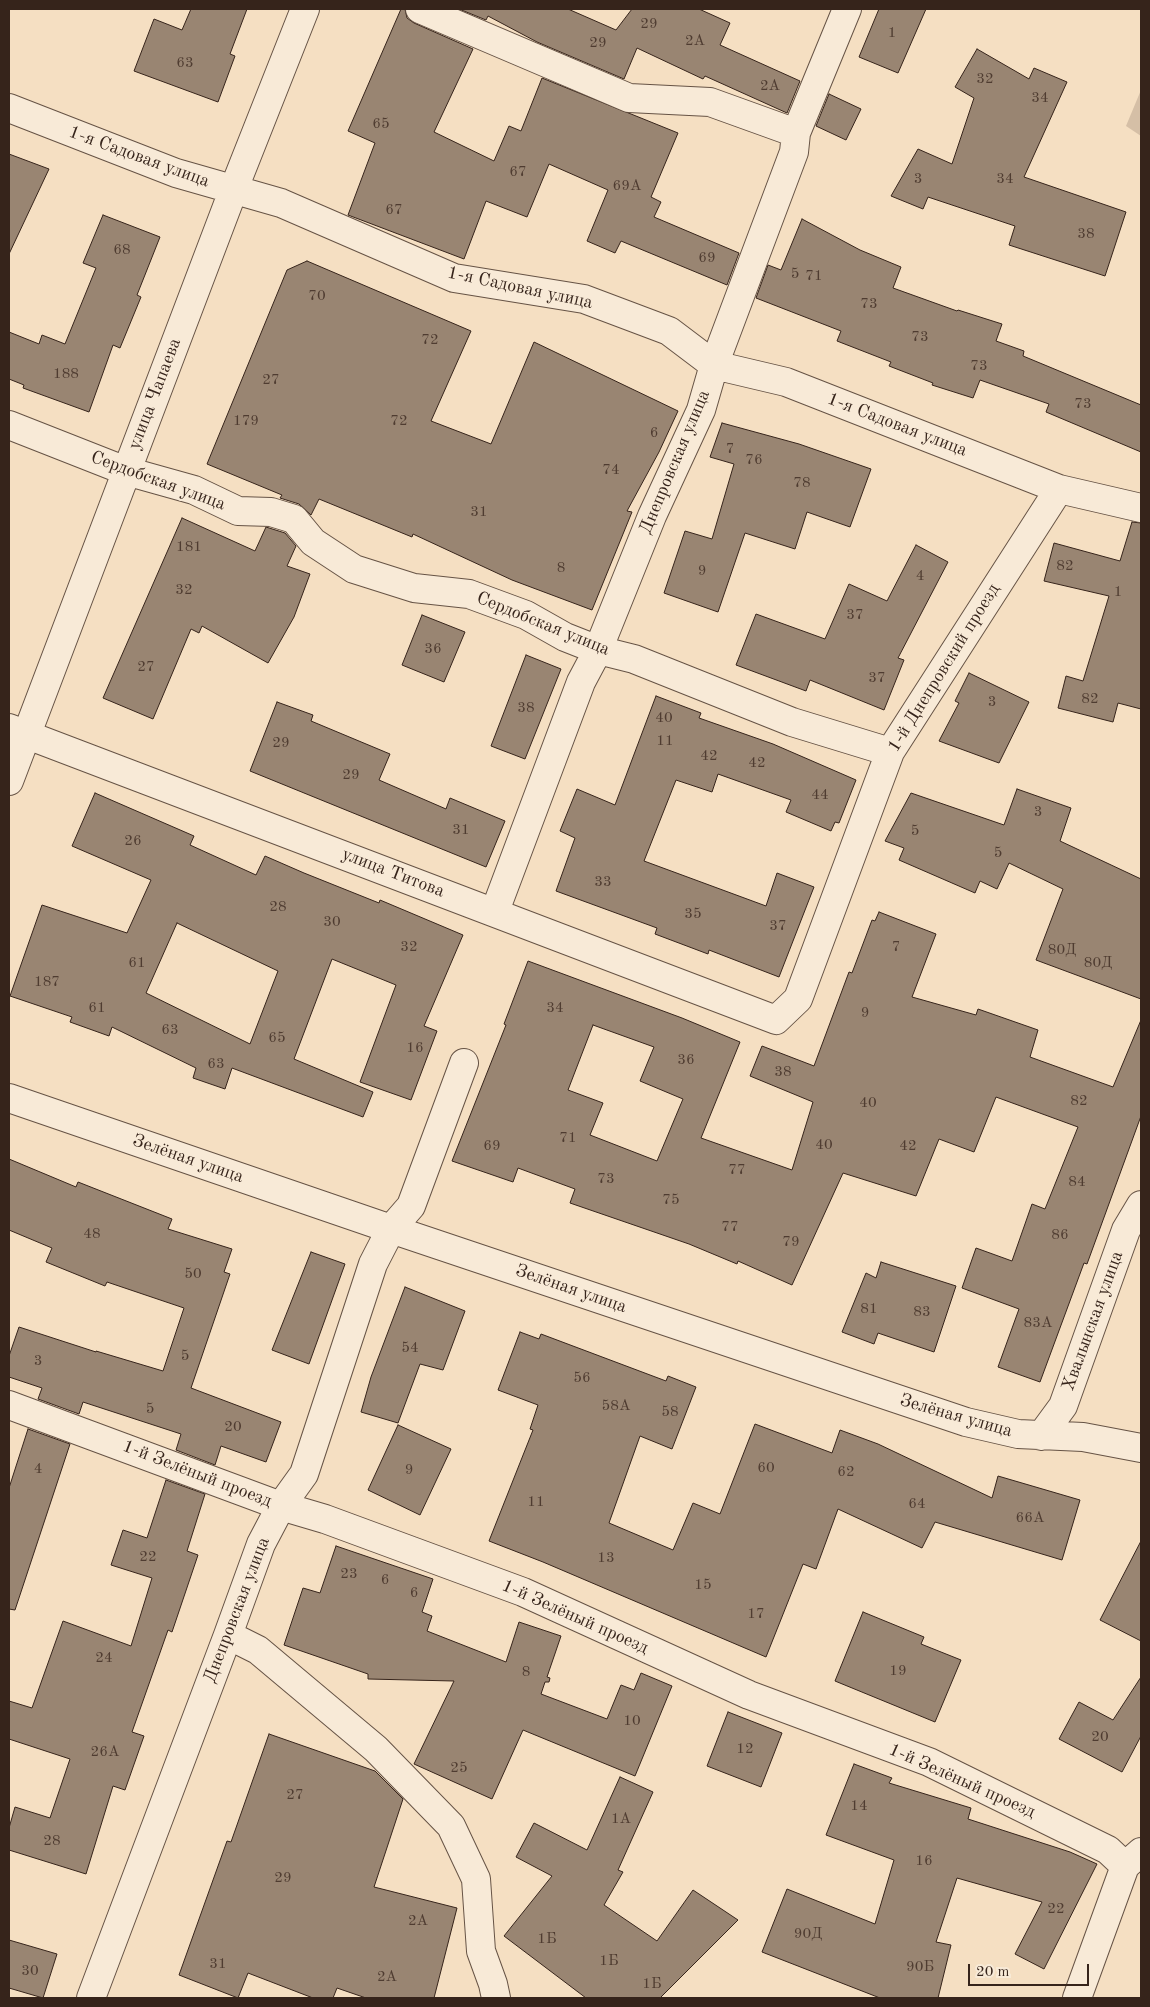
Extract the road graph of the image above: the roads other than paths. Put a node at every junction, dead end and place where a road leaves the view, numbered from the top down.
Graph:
1 (305, 9) edge
2 (420, 9) edge
3 (848, 9) edge
4 (9, 108) edge
5 (796, 133) junction
6 (233, 191) junction
7 (714, 365) junction
8 (9, 425) edge
9 (126, 471) junction
10 (1059, 489) junction
11 (1141, 508) edge
12 (598, 650) junction
13 (18, 731) edge
14 (890, 752) junction
15 (9, 781) edge
16 (494, 912) junction
17 (776, 1020) joint
18 (464, 1063) dead end
19 (9, 1098) edge
20 (1141, 1205) edge
21 (391, 1229) junction
22 (9, 1405) edge
23 (1041, 1436) junction
24 (1141, 1448) edge
25 (281, 1506) junction
26 (228, 1635) junction
27 (1133, 1859) edge
28 (91, 1998) edge
29 (496, 1998) edge
30 (1077, 1998) edge

1 - 6 street, улица Чапаева
2 - 5 street
3 - 5 street, Днепровская улица
4 - 6 street, 1-я Садовая улица
5 - 7 street, Днепровская улица
6 - 7 street, 1-я Садовая улица
6 - 9 street, улица Чапаева
7 - 10 street, 1-я Садовая улица
7 - 12 street, Днепровская улица
8 - 9 street, Сердобская улица
9 - 12 street, Сердобская улица
9 - 13 street, улица Чапаева
10 - 11 street, 1-я Садовая улица
10 - 14 street, 1-й Днепровский проезд
12 - 14 street, Сердобская улица
12 - 16 street, Днепровская улица
13 - 15 street, улица Чапаева
13 - 16 street, улица Титова
14 - 17 street, 1-й Днепровский проезд
16 - 17 street, улица Титова
18 - 21 street, Днепровская улица
19 - 21 street, Зелёная улица
20 - 23 street, Хвалынская улица
21 - 23 street, Зелёная улица
21 - 25 street, Днепровская улица
22 - 25 street, 1-й Зелёный проезд
23 - 24 street, Зелёная улица
25 - 26 street, Днепровская улица
25 - 27 street, 1-й Зелёный проезд
26 - 28 street, Днепровская улица
26 - 29 street
27 - 30 street

